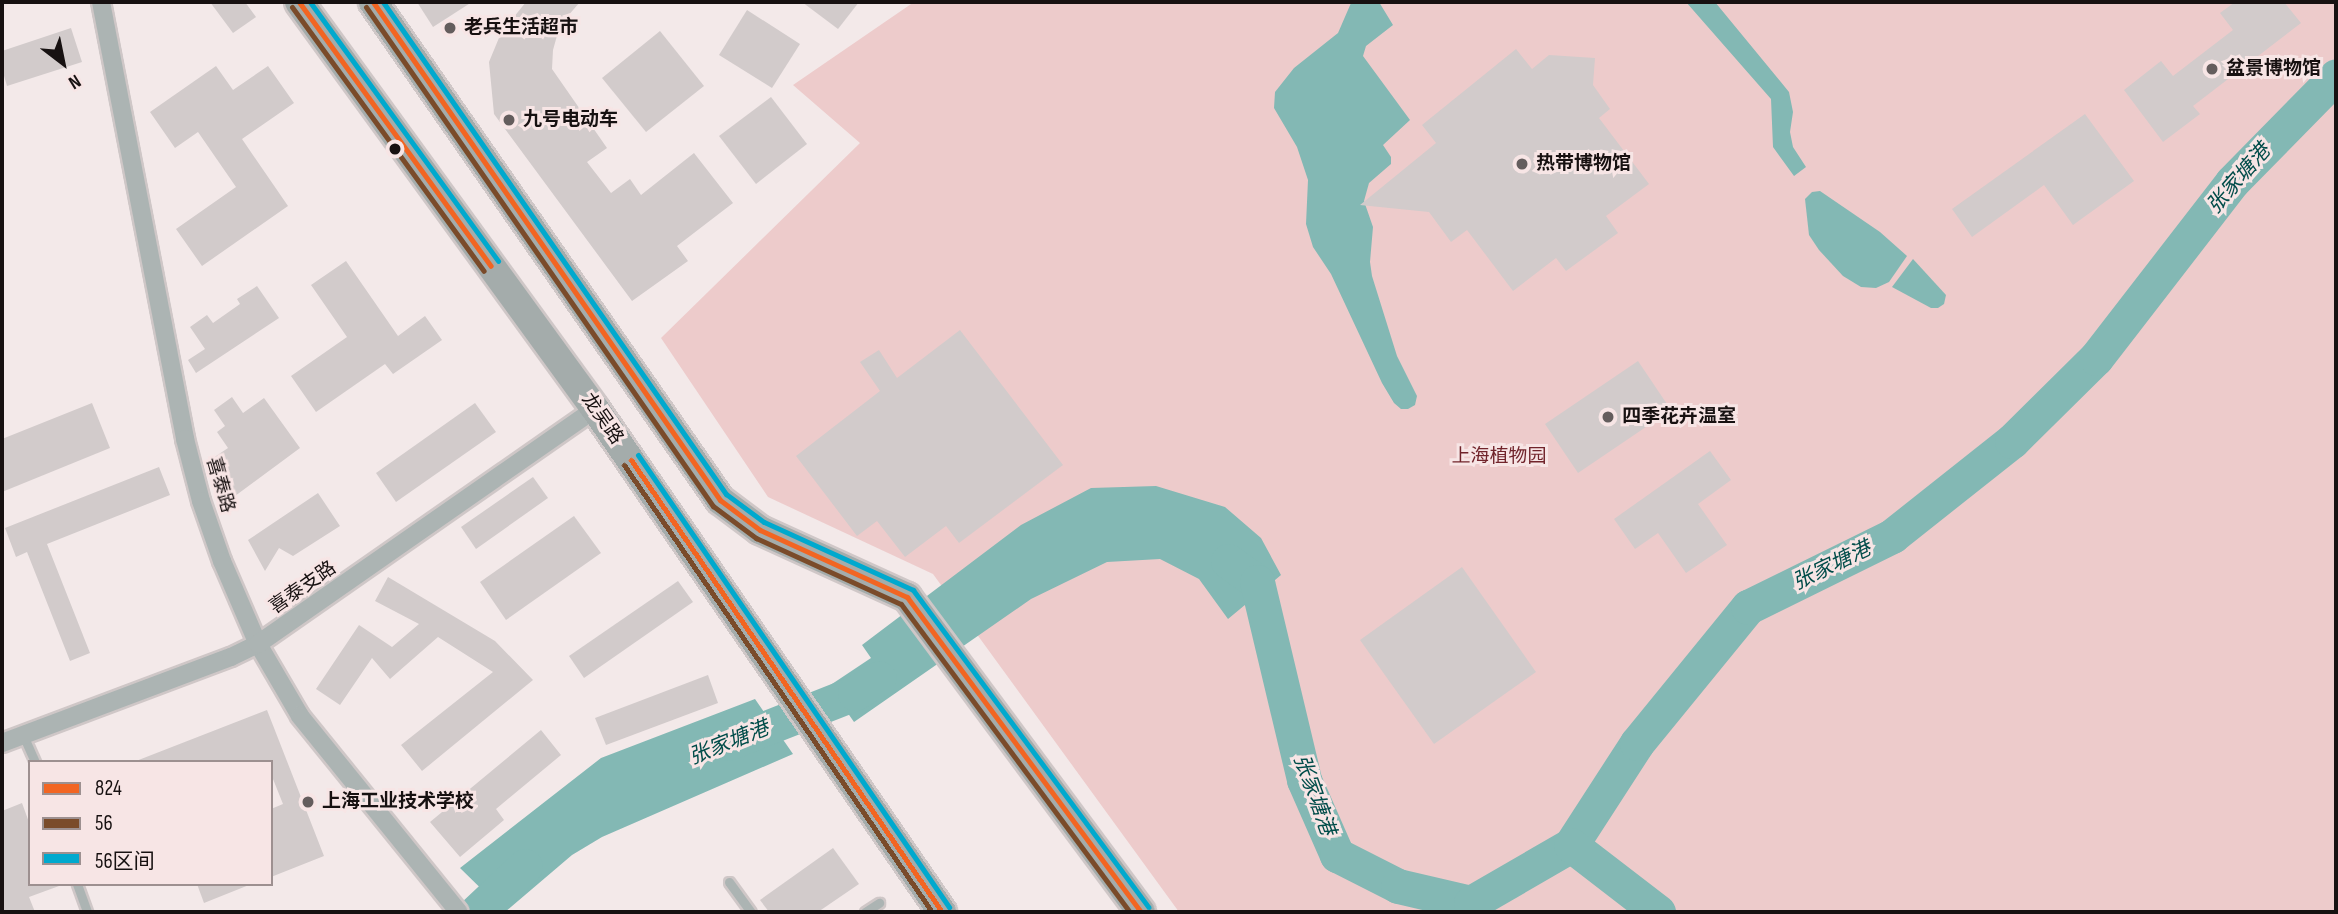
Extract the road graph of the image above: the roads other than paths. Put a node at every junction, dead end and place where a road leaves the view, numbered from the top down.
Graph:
1 (101, 2) edge
2 (299, 2) edge
3 (373, 2) edge
4 (595, 409) junction
5 (258, 644) junction
6 (23, 735) junction
7 (2, 743) edge
8 (35, 760) edge
9 (729, 882) dead end
10 (79, 886) edge
11 (879, 903) dead end
12 (87, 912) edge
13 (459, 912) edge
14 (751, 912) edge
15 (865, 912) edge
16 (942, 912) edge
17 (1141, 912) edge

1 - 5 street, 喜泰路
2 - 4 main road, 龙吴路
3 - 17 main road
4 - 5 street, 喜泰支路
4 - 16 main road, 龙吴路
5 - 6 street, 喜泰支路
5 - 13 street, 喜泰路
6 - 7 street, 喜泰支路
6 - 8 lane
9 - 14 lane
10 - 12 lane
11 - 15 lane

